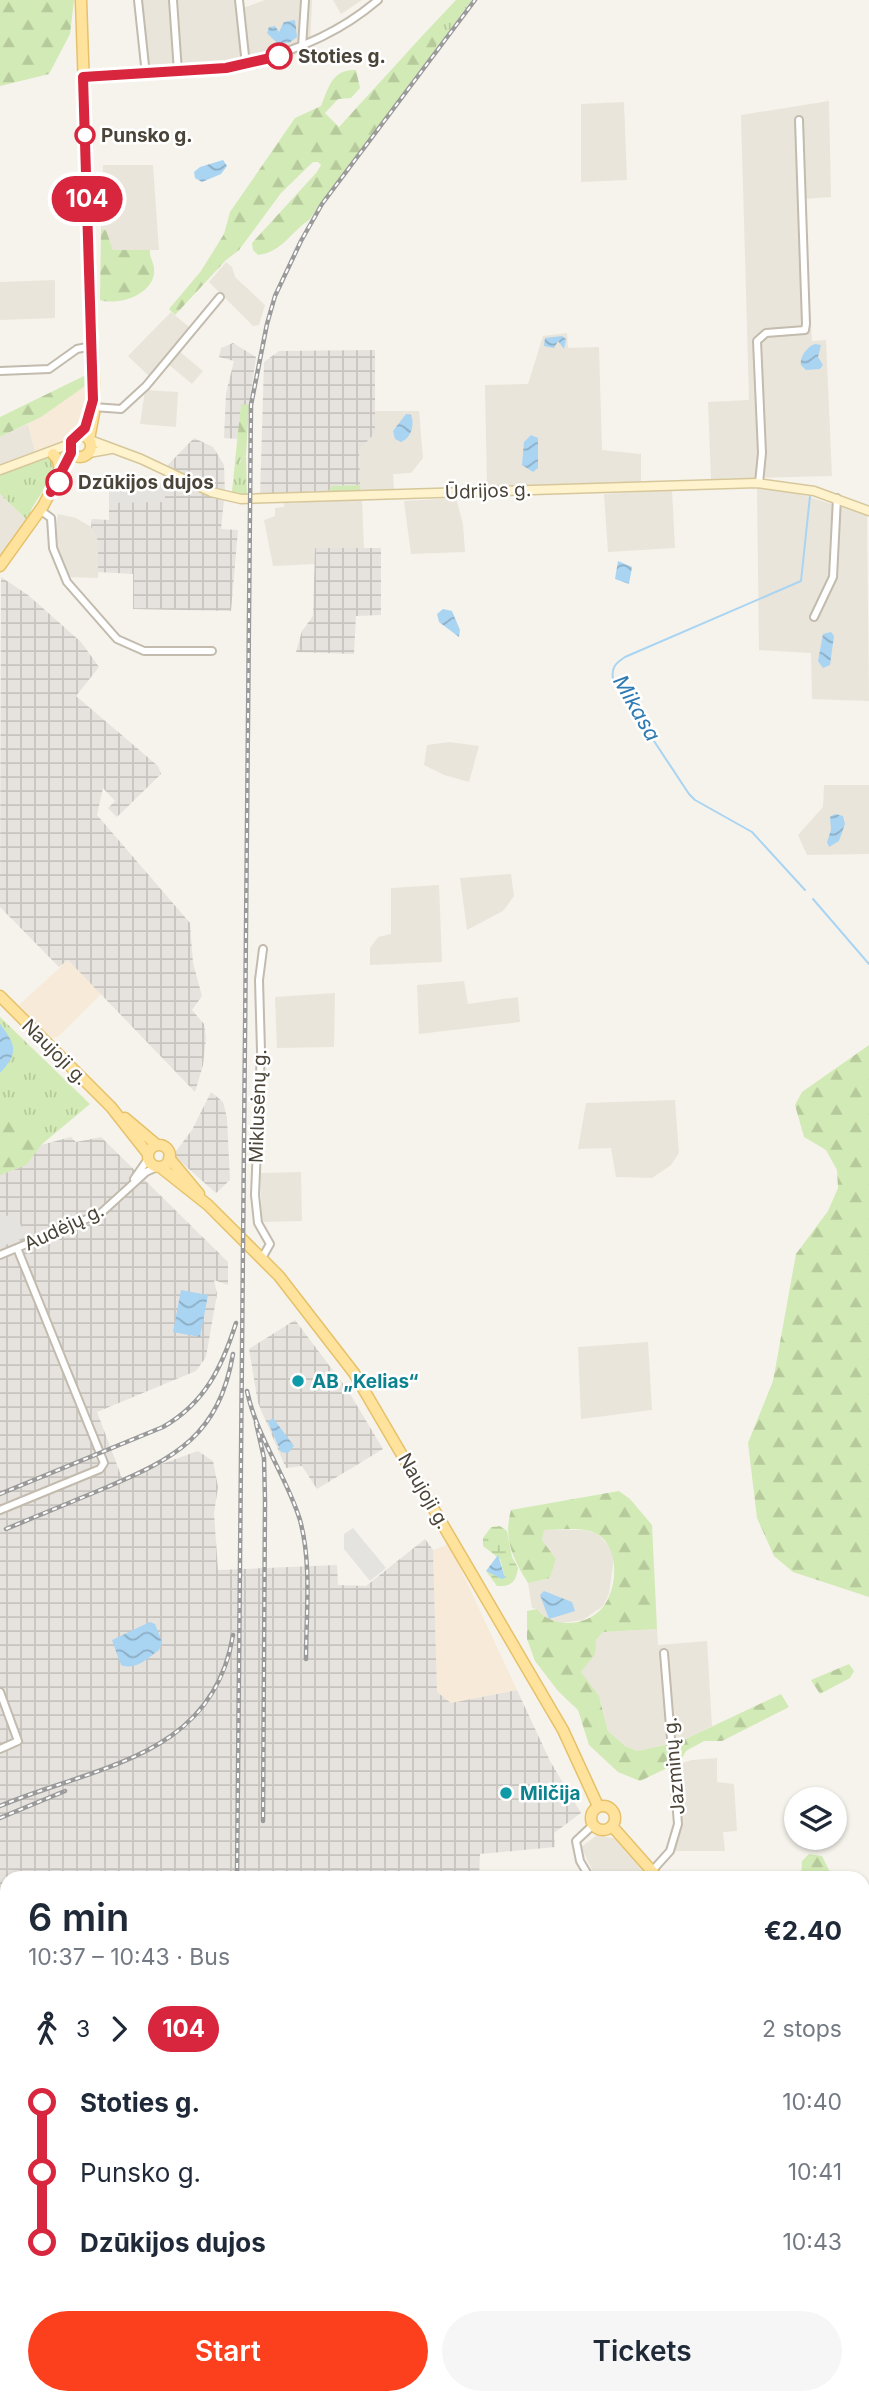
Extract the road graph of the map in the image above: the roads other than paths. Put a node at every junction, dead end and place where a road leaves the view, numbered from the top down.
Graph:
1 (81, 0) edge
2 (138, 0) edge
3 (173, 0) edge
4 (239, 0) edge
5 (305, 0) edge
6 (378, 0) edge
7 (302, 47) junction
8 (246, 65) junction
9 (178, 72) junction
10 (146, 75) junction
11 (83, 77) junction
12 (799, 120) dead end
13 (220, 297) dead end
14 (92, 346) junction
15 (0, 371) edge
16 (93, 407) junction
17 (89, 440) junction
18 (76, 449) junction
19 (114, 449) junction
20 (49, 455) junction
21 (0, 470) edge
22 (60, 474) junction
23 (759, 483) junction
24 (51, 492) junction
25 (837, 498) junction
26 (40, 510) junction
27 (869, 511) edge
28 (0, 566) edge
29 (814, 617) dead end
30 (212, 651) dead end
31 (263, 948) dead end
32 (0, 996) edge
33 (111, 1107) junction
34 (158, 1145) junction
35 (148, 1156) junction
36 (169, 1158) junction
37 (158, 1167) junction
38 (124, 1192) junction
39 (208, 1205) junction
40 (17, 1248) junction
41 (0, 1255) edge
42 (262, 1258) junction
43 (0, 1510) edge
44 (664, 1653) dead end
45 (0, 1692) edge
46 (0, 1749) edge
47 (598, 1806) junction
48 (593, 1825) junction
49 (611, 1826) junction
50 (586, 1871) edge
51 (652, 1871) edge
52 (657, 1871) edge

1 - 11 main road
2 - 10 street
3 - 9 street
4 - 8 street
5 - 7 street
6 - 7 street
7 - 8 street
8 - 9 street
9 - 10 street
10 - 11 street
11 - 14 main road
12 - 23 street
13 - 16 street
14 - 15 street
14 - 16 main road
16 - 17 main road
16 - 18 main road
17 - 18 main road
17 - 19 main road, Ūdrijos g.
18 - 19 main road
18 - 20 main road
18 - 22 main road
18 - 24 main road
19 - 23 main road, Ūdrijos g.
20 - 21 main road
20 - 22 main road
22 - 24 main road
23 - 25 main road, Ūdrijos g.
24 - 26 main road
25 - 27 main road, Ūdrijos g.
25 - 29 street
26 - 28 main road
26 - 30 street
31 - 42 street, Miklusėnų g.
32 - 33 main road, Naujoji g.
33 - 34 main road, Naujoji g.
33 - 35 main road, Naujoji g.
34 - 35 main road
34 - 36 main road, Naujoji g.
35 - 37 main road, Naujoji g.
35 - 38 street, Audėjų g.
36 - 37 main road
36 - 39 main road, Naujoji g.
37 - 38 street, Audėjų g.
37 - 39 main road, Naujoji g.
38 - 40 street, Audėjų g.
39 - 42 main road, Naujoji g.
40 - 41 street, Audėjų g.
40 - 43 street
42 - 47 main road, Naujoji g.
44 - 52 street, Jazminų g.
45 - 46 street
47 - 48 main road
47 - 49 main road
48 - 49 main road
48 - 50 street
49 - 51 main road

